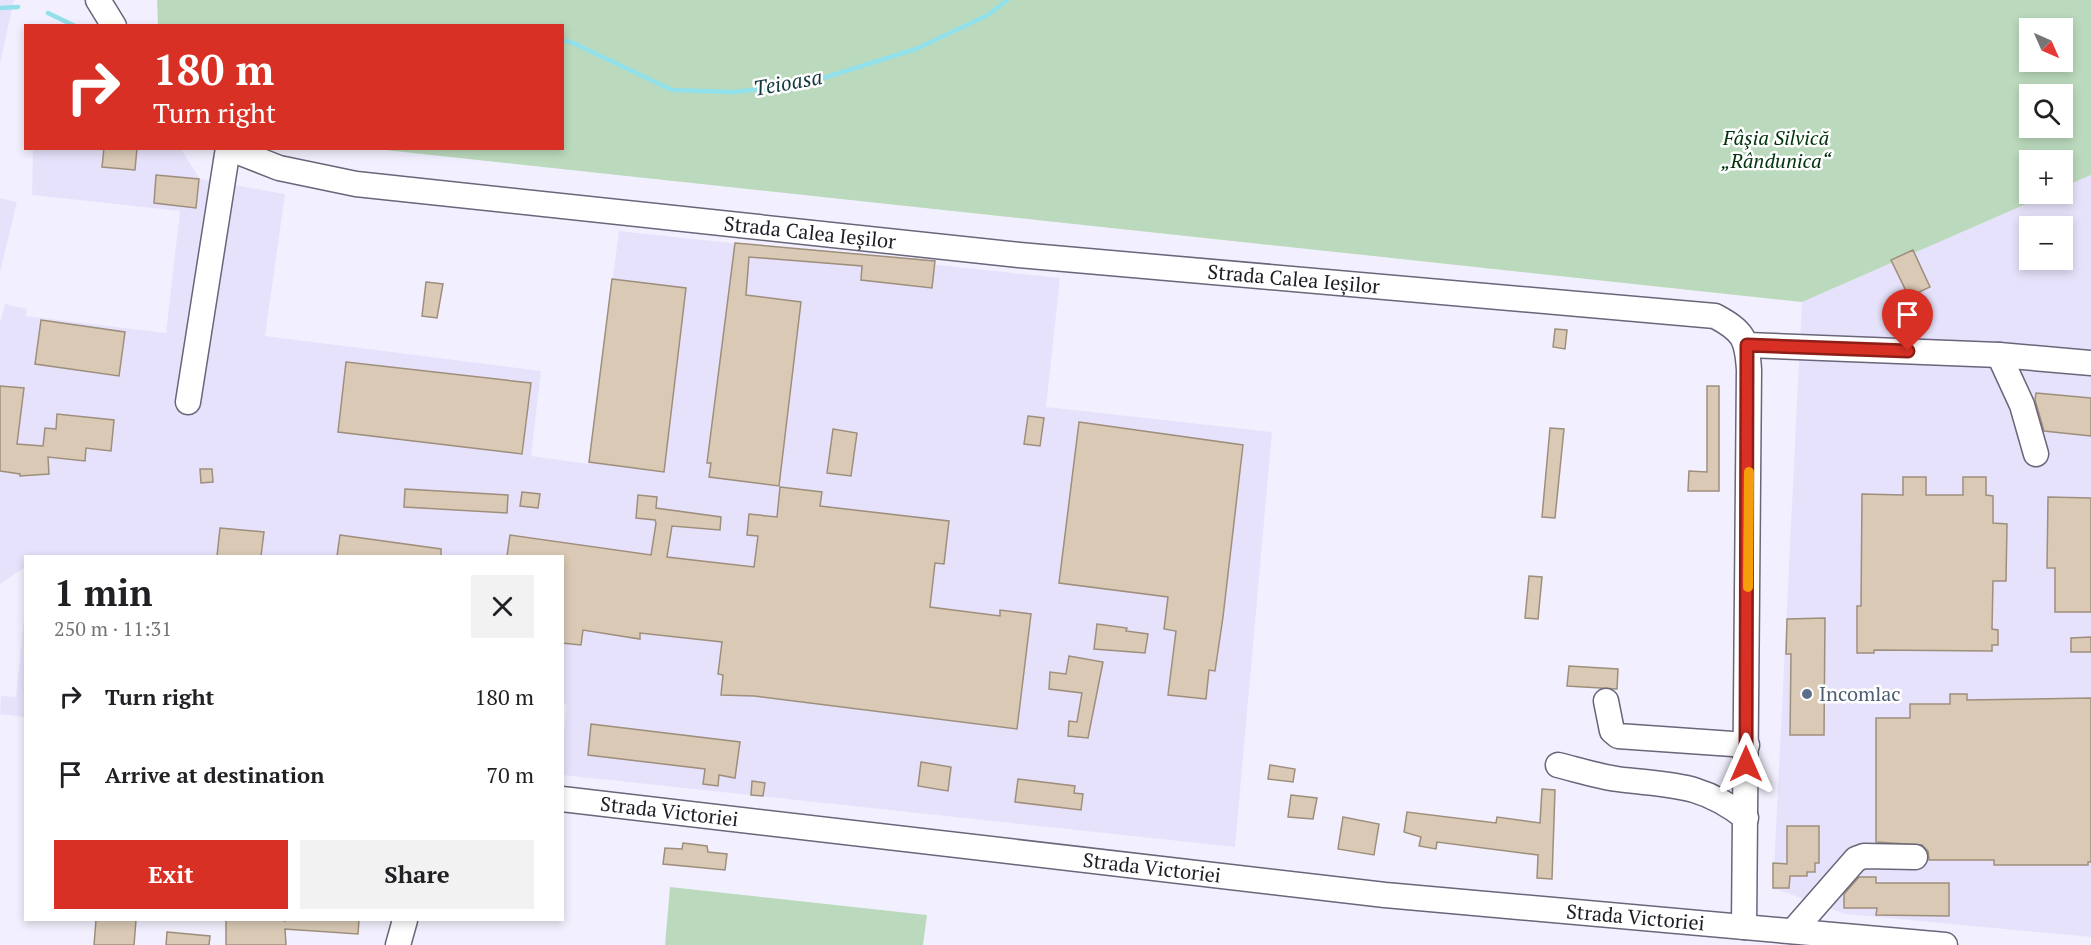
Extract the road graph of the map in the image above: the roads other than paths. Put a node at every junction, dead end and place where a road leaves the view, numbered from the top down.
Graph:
1 (98, 0) edge
2 (113, 24) edge
3 (228, 150) edge
4 (233, 150) edge
5 (1747, 345) junction
6 (1999, 355) junction
7 (2091, 363) edge
8 (188, 402) dead end
9 (2036, 454) dead end
10 (1606, 701) dead end
11 (1747, 745) junction
12 (1558, 765) dead end
13 (564, 799) edge
14 (1746, 818) junction
15 (1915, 857) dead end
16 (405, 921) edge
17 (1744, 927) junction
18 (1793, 931) junction
19 (398, 945) edge
20 (1725, 945) edge
21 (1945, 945) edge

1 - 2 street
3 - 8 street
4 - 5 street, Strada Calea Ieșilor
5 - 6 street
5 - 11 street
6 - 7 street
6 - 9 street
10 - 11 street
11 - 14 street
12 - 14 street
13 - 17 street, Strada Victoriei
14 - 17 street
15 - 18 street
16 - 19 street
17 - 18 street, Strada Victoriei
17 - 20 street
18 - 21 street, Strada Victoriei

